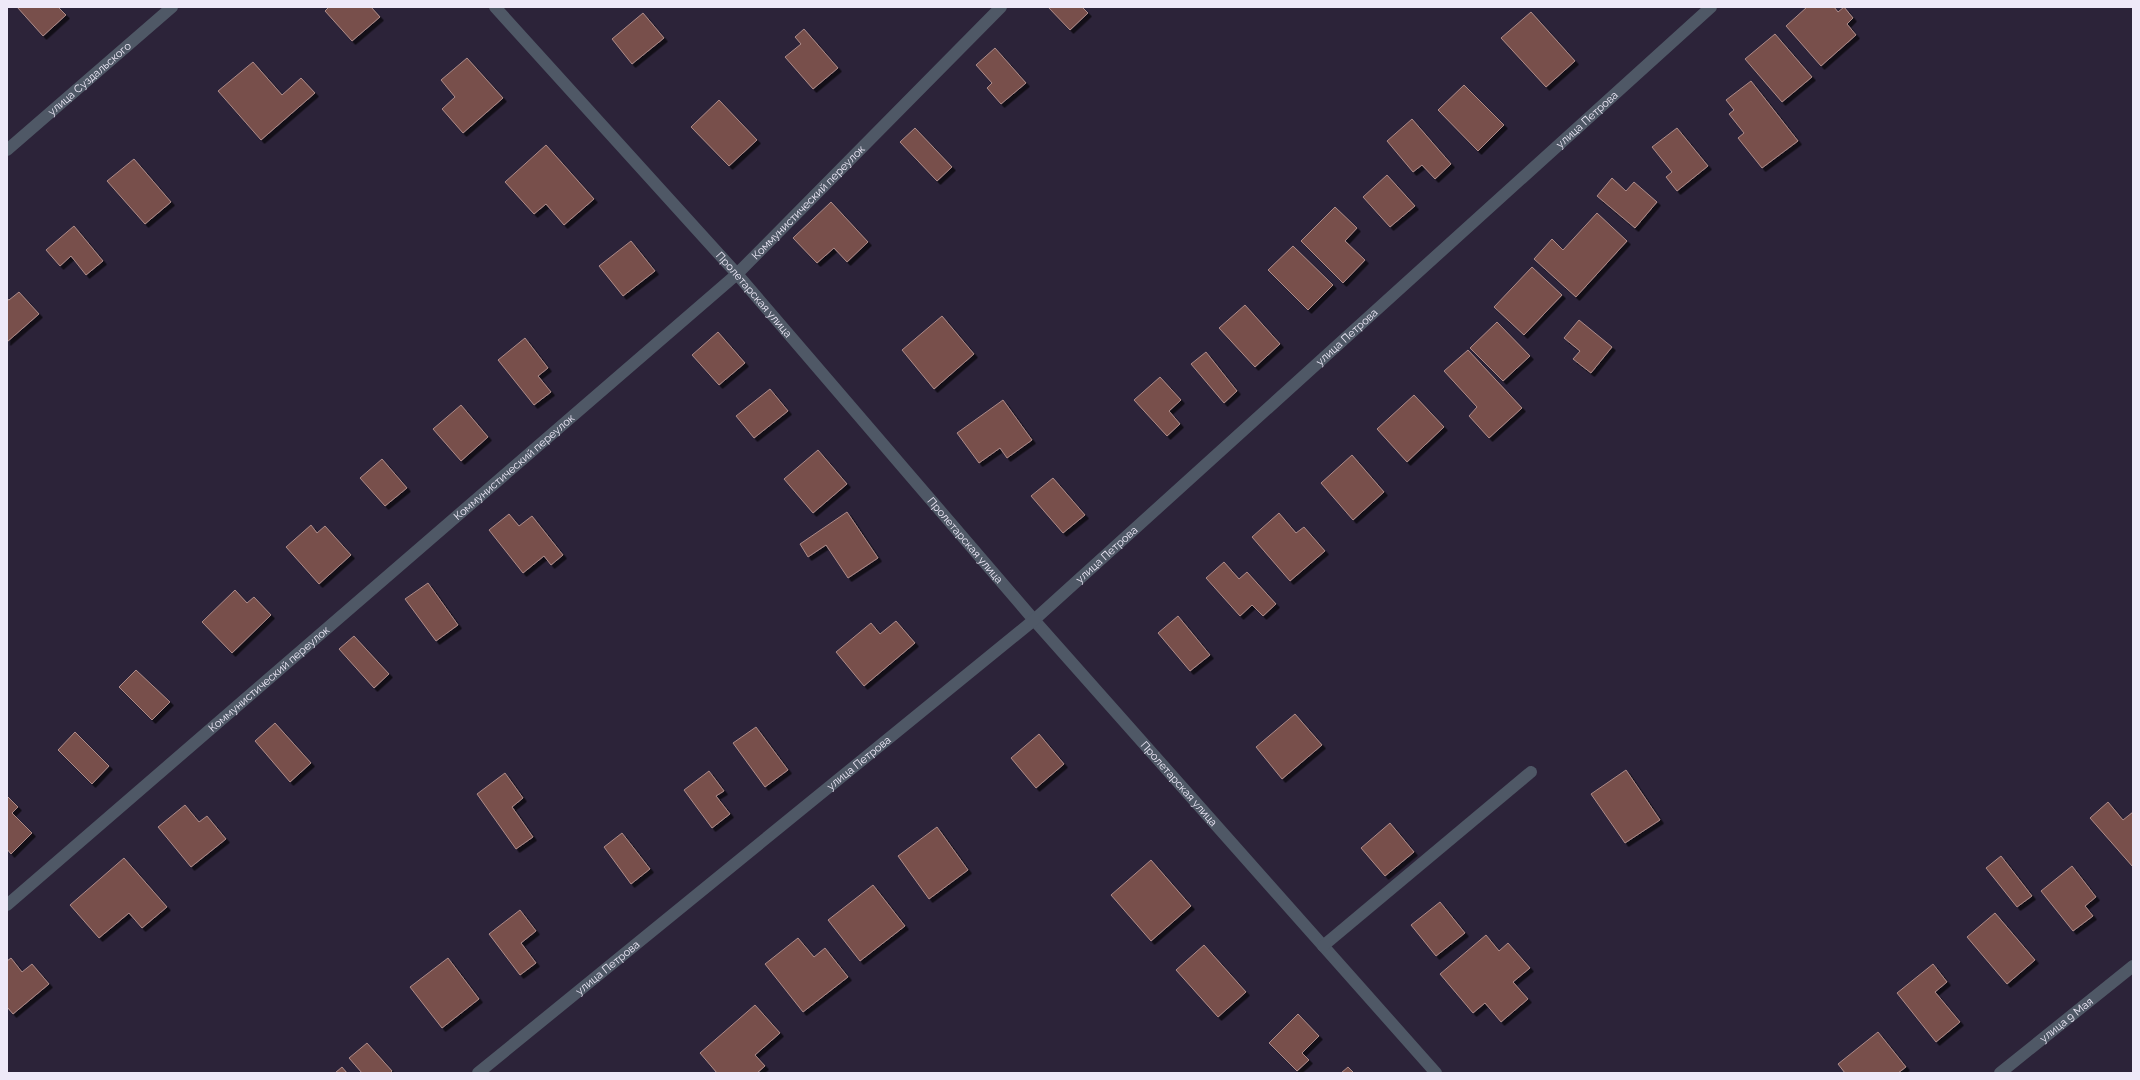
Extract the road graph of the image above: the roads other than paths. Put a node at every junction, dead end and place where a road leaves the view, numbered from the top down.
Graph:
1 (172, 7) edge
2 (494, 7) edge
3 (1001, 7) edge
4 (1711, 7) edge
5 (7, 150) edge
6 (737, 274) junction
7 (1034, 620) junction
8 (1531, 772) dead end
9 (7, 906) edge
10 (1323, 946) junction
11 (2133, 966) edge
12 (478, 1073) edge
13 (1436, 1073) edge
14 (2000, 1073) edge

1 - 5 street, улица Суздальского
2 - 6 street, Пролетарская улица
3 - 6 street, Коммунистический переулок
4 - 7 street, улица Петрова
6 - 7 street, Пролетарская улица
6 - 9 street, Коммунистический переулок
7 - 10 street, Пролетарская улица
7 - 12 street, улица Петрова
8 - 10 street
10 - 13 street, Пролетарская улица
11 - 14 street, улица 9 Мая

